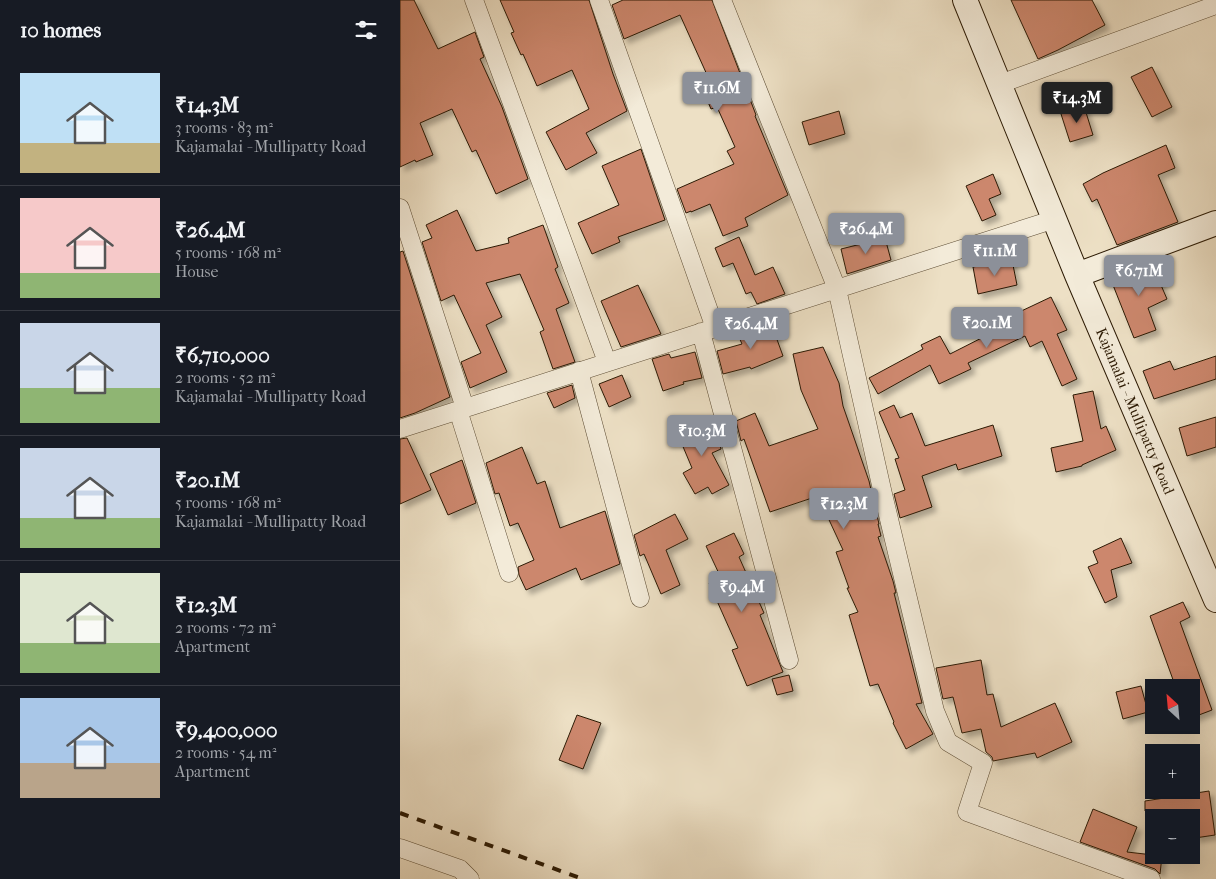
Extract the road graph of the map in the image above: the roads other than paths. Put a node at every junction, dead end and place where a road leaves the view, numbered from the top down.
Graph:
1 (474, 0) edge
2 (599, 0) edge
3 (722, 0) edge
4 (965, 0) edge
5 (1216, 5) edge
6 (1000, 84) junction
7 (400, 208) edge
8 (1055, 219) junction
9 (1216, 222) edge
10 (1077, 275) junction
11 (837, 289) junction
12 (708, 330) junction
13 (607, 362) junction
14 (580, 371) junction
15 (462, 408) junction
16 (400, 428) edge
17 (509, 573) dead end
18 (1213, 585) edge
19 (640, 598) dead end
20 (790, 660) dead end
21 (400, 848) edge
22 (470, 879) edge
23 (1151, 879) edge

1 - 13 street
2 - 12 street
3 - 11 street
4 - 6 main road, Kajamalai - Mullipatty Road
5 - 6 street
6 - 8 main road, Kajamalai - Mullipatty Road
7 - 15 street
8 - 10 main road, Kajamalai - Mullipatty Road
8 - 11 street
9 - 10 main road
10 - 18 main road, Kajamalai - Mullipatty Road
11 - 12 street
11 - 23 street
12 - 13 street
12 - 20 street
13 - 14 street
14 - 15 street
14 - 19 street
15 - 16 street
15 - 17 street
21 - 22 street

